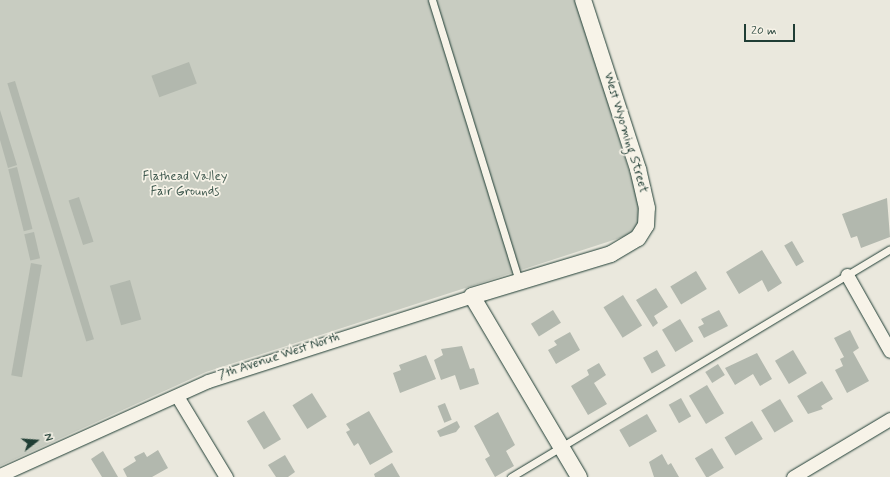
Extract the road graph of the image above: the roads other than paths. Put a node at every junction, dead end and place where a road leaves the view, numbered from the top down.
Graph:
1 (432, 0) edge
2 (583, 0) edge
3 (890, 249) edge
4 (568, 266) joint
5 (847, 274) junction
6 (519, 281) junction
7 (472, 296) junction
8 (890, 351) edge
9 (176, 396) junction
10 (890, 419) edge
11 (561, 447) junction
12 (0, 475) edge
13 (226, 477) edge
14 (511, 477) edge
15 (578, 477) edge
16 (792, 477) edge

1 - 6 lane
2 - 4 street, West Wyoming Street
3 - 5 lane
4 - 6 street, 7th Avenue West North
5 - 8 street
5 - 11 lane
6 - 7 street, 7th Avenue West North
7 - 9 street, 7th Avenue West North
7 - 11 street
9 - 12 street, 7th Avenue West North
9 - 13 street
10 - 16 street
11 - 14 lane
11 - 15 street

